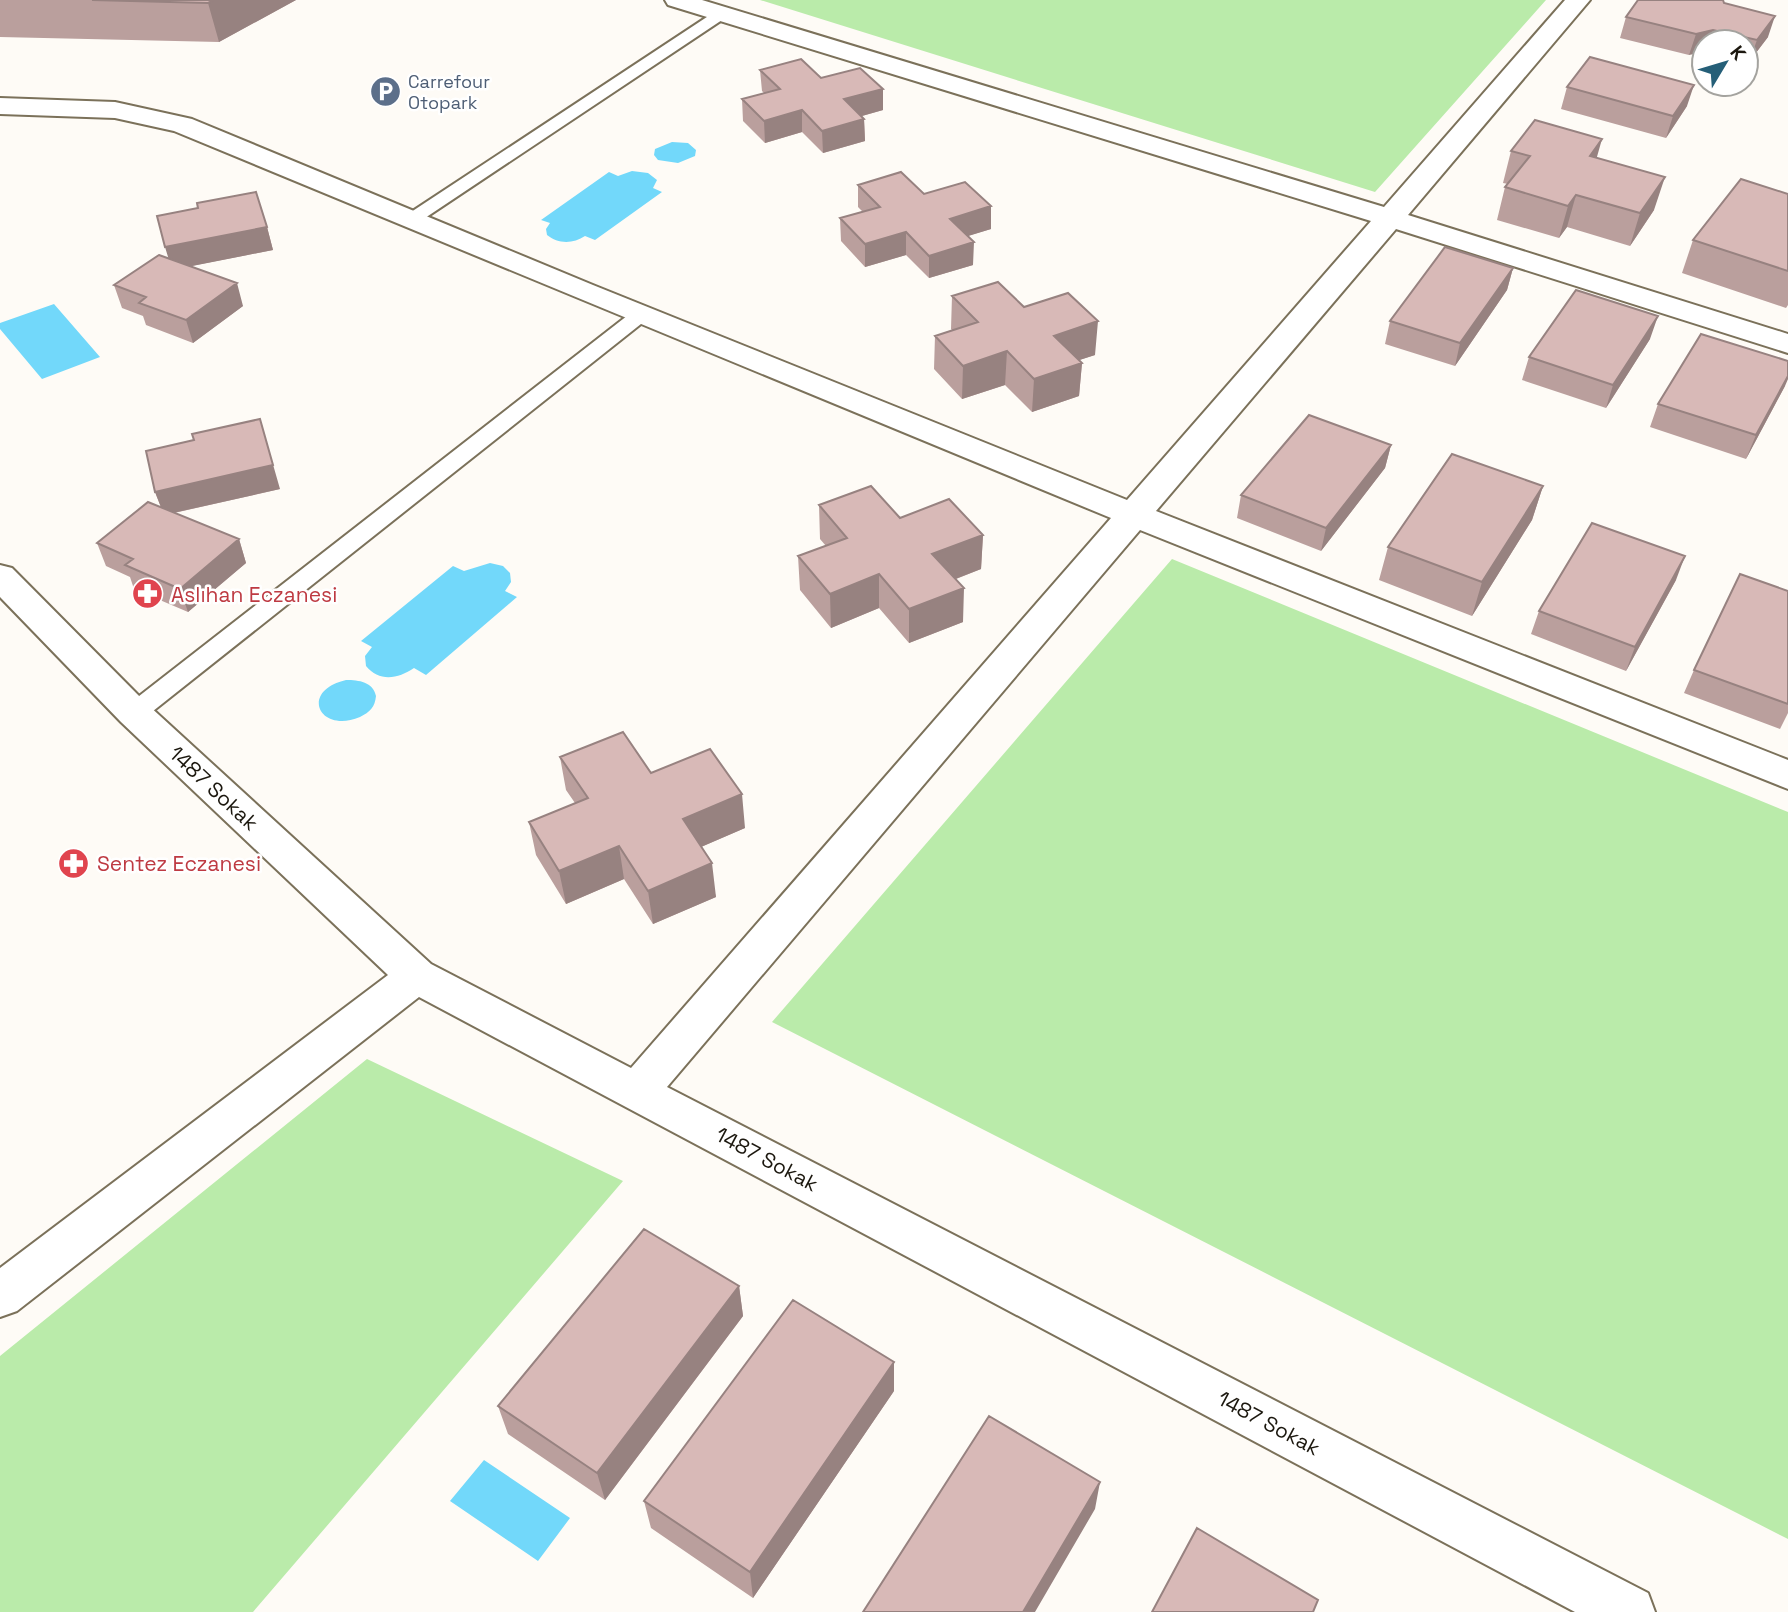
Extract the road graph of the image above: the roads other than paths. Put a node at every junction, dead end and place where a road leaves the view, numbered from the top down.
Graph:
1 (677, 0) edge
2 (1578, 0) edge
3 (719, 14) junction
4 (0, 106) edge
5 (1390, 218) junction
6 (409, 220) junction
7 (639, 316) junction
8 (1788, 344) edge
9 (1133, 516) junction
10 (0, 576) edge
11 (134, 713) junction
12 (1788, 775) edge
13 (416, 976) junction
14 (637, 1091) junction
15 (0, 1296) edge
16 (1629, 1612) edge

1 - 3 street
2 - 5 street
3 - 5 street
3 - 6 lane
4 - 6 street
5 - 8 street
5 - 9 street
6 - 7 street
7 - 9 street
7 - 11 lane
9 - 12 street
9 - 14 street
10 - 11 street, 1487 Sokak
11 - 13 street, 1487 Sokak
13 - 14 street, 1487 Sokak
13 - 15 street
14 - 16 street, 1487 Sokak

